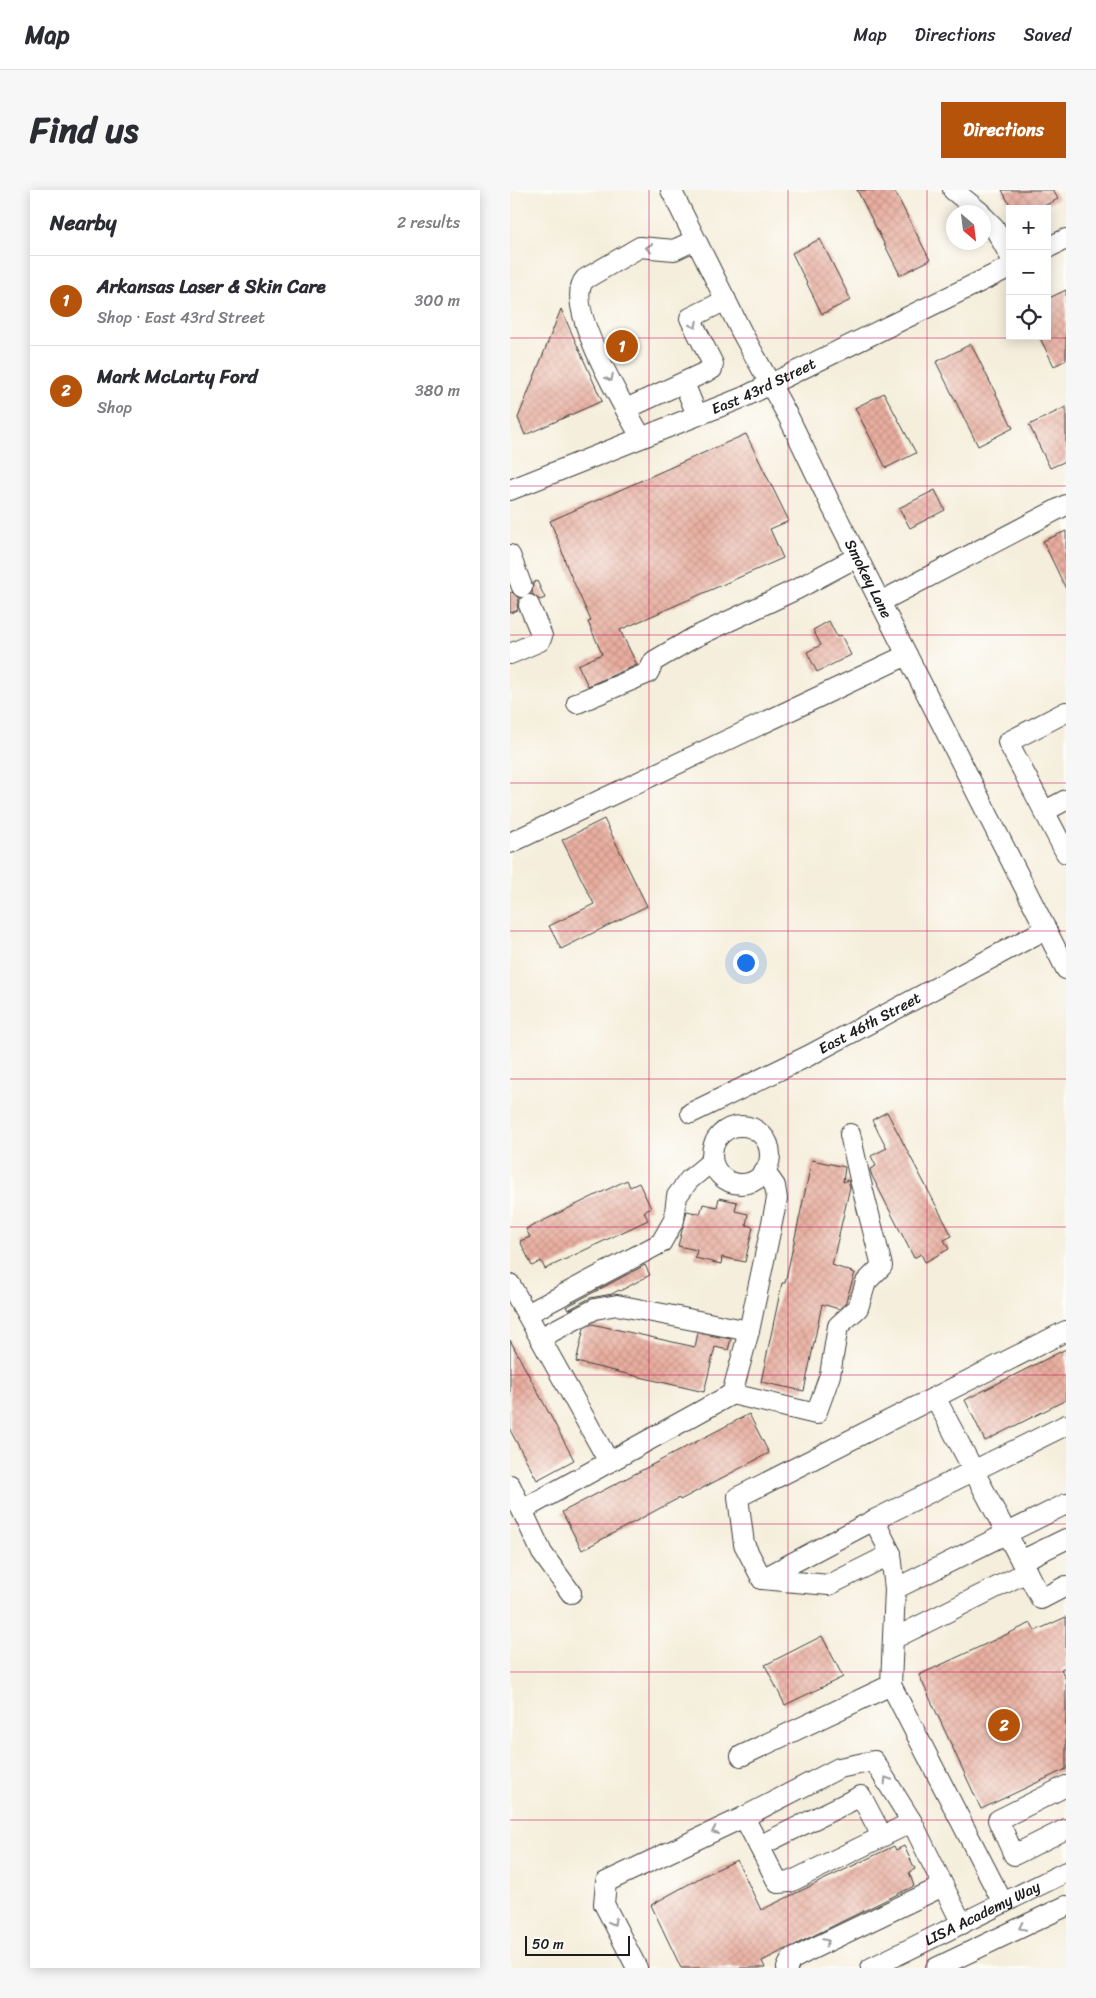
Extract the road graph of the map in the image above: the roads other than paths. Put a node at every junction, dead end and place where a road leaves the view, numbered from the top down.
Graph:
1 (671, 190) edge
2 (953, 190) edge
3 (971, 205) edge
4 (991, 224) edge
5 (1066, 239) edge
6 (695, 240) junction
7 (1051, 246) edge
8 (1007, 250) edge
9 (1006, 269) edge
10 (726, 300) junction
11 (684, 383) junction
12 (770, 384) junction
13 (626, 409) junction
14 (697, 415) junction
15 (641, 437) junction
16 (510, 490) edge
17 (1066, 505) edge
18 (510, 555) edge
19 (857, 557) junction
20 (880, 602) junction
21 (510, 654) edge
22 (907, 655) junction
23 (577, 703) dead end
24 (1066, 712) edge
25 (1066, 800) edge
26 (1045, 811) junction
27 (510, 843) edge
28 (1066, 853) edge
29 (1046, 929) junction
30 (1066, 969) edge
31 (728, 1129) junction
32 (850, 1134) dead end
33 (712, 1161) junction
34 (764, 1172) junction
35 (510, 1284) edge
36 (527, 1314) junction
37 (749, 1331) junction
38 (1066, 1331) edge
39 (540, 1338) junction
40 (732, 1394) junction
41 (935, 1397) junction
42 (1066, 1425) edge
43 (609, 1462) junction
44 (973, 1471) junction
45 (510, 1485) edge
46 (1066, 1504) edge
47 (522, 1510) junction
48 (874, 1520) junction
49 (1007, 1533) junction
50 (1066, 1539) edge
51 (891, 1554) junction
52 (1024, 1566) junction
53 (762, 1579) junction
54 (1066, 1586) edge
55 (894, 1589) junction
56 (571, 1593) dead end
57 (892, 1639) junction
58 (891, 1685) junction
59 (741, 1756) dead end
60 (1066, 1786) edge
61 (744, 1817) junction
62 (912, 1822) junction
63 (1066, 1829) edge
64 (882, 1836) junction
65 (759, 1846) junction
66 (1066, 1872) edge
67 (943, 1886) junction
68 (1003, 1903) junction
69 (1066, 1906) edge
70 (962, 1924) junction
71 (637, 1968) edge
72 (787, 1968) edge
73 (871, 1968) edge
74 (936, 1968) edge

1 - 6 street, Smokey Lane
2 - 3 street
4 - 8 street
5 - 7 street
6 - 10 street, Smokey Lane
6 -> 13 street
9 - 12 street, East 43rd Street
10 -> 11 street
10 - 12 street, Smokey Lane
11 - 13 street
11 - 14 street
12 - 14 street, East 43rd Street
12 - 19 street, Smokey Lane
13 - 15 street
14 - 15 street, East 43rd Street
15 - 16 street, East 43rd Street
17 - 20 street
18 - 21 street
19 - 20 street, Smokey Lane
19 - 23 street
20 - 22 street, Smokey Lane
22 - 27 street
22 - 29 street, Smokey Lane
24 - 26 street
25 - 26 street
26 - 28 street
29 - 30 street, Smokey Lane
29 - 31 street, East 46th Street
31 - 33 street
31 - 34 street
32 - 40 street
33 - 34 street
33 - 36 street
34 - 37 street
35 - 36 street
36 - 39 street
37 - 39 street
37 - 40 street
38 - 41 street
39 - 43 street
40 - 43 street
41 - 44 street
41 - 53 street
42 - 44 street
43 - 47 street
44 - 48 street
44 - 49 street
45 - 47 street
46 - 49 street
47 - 56 street
48 - 51 street
48 - 53 street
49 - 52 street
49 - 55 street
50 - 52 street
51 - 53 street
51 - 55 street
52 - 54 street
52 - 57 street
55 - 57 street
57 - 58 street
58 - 59 street
58 - 68 street
60 - 63 street
62 -> 61 street
61 - 65 street
61 -> 71 street
62 - 64 street
62 - 67 street
64 - 65 street
64 - 65 street
66 - 68 street, LISA Academy Way
67 - 70 street
72 -> 67 street
68 - 70 street, LISA Academy Way
69 -> 74 street
70 - 73 street, LISA Academy Way

